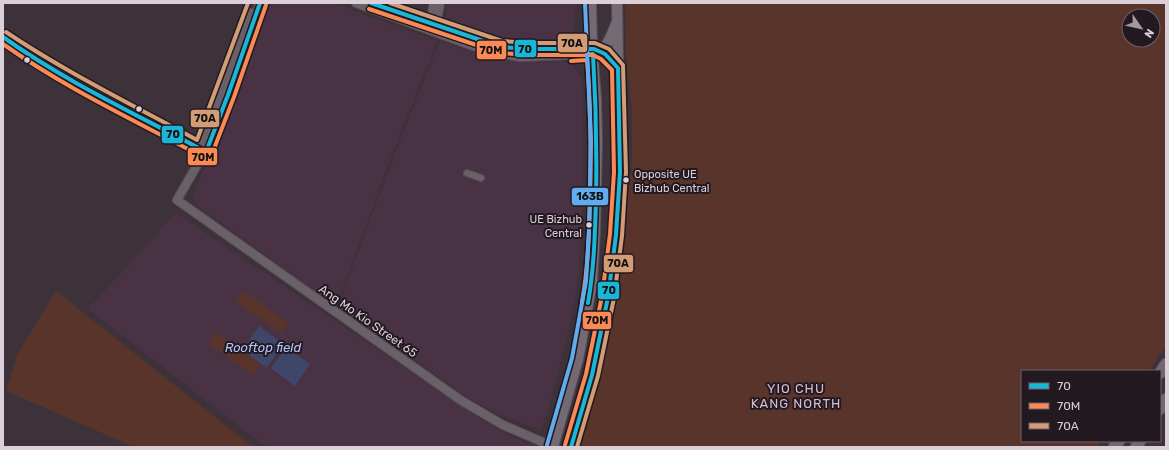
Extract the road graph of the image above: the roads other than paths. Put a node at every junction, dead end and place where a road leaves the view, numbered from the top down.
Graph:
1 (254, 3) edge
2 (260, 3) edge
3 (356, 3) edge
4 (371, 3) edge
5 (434, 3) edge
6 (440, 3) edge
7 (591, 3) edge
8 (617, 3) edge
9 (617, 21) junction
10 (433, 28) junction
11 (3, 37) edge
12 (595, 51) junction
13 (618, 68) junction
14 (203, 151) junction
15 (467, 173) dead end
16 (481, 178) dead end
17 (553, 447) edge
18 (571, 447) edge

1 - 14 street
2 - 14 street
3 - 10 street
4 - 10 street
5 - 10 street
6 - 10 street
7 - 12 main road
8 - 9 main road
9 - 12 main road
9 - 13 main road
10 - 12 street
11 - 14 street
12 - 13 main road
12 - 17 main road
13 - 18 main road
14 - 17 street, Ang Mo Kio Street 65
15 - 16 street

